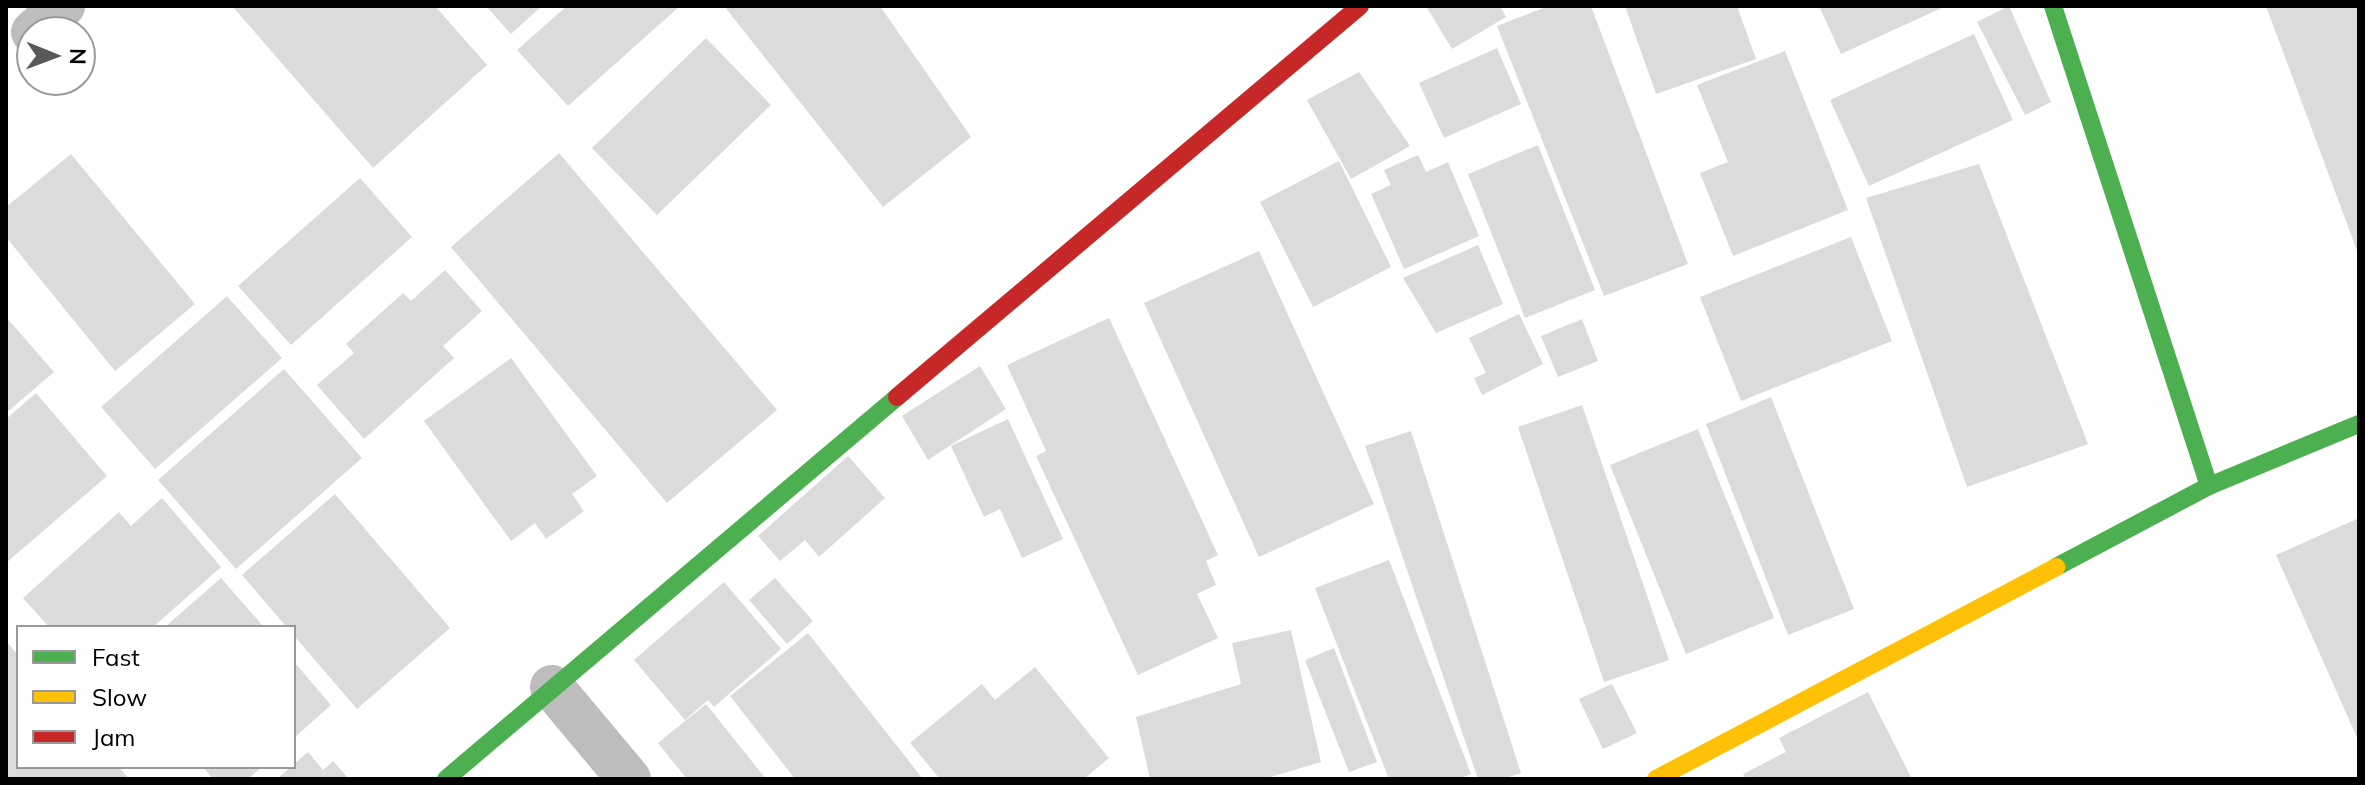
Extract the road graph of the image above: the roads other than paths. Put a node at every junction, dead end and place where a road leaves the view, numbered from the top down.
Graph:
1 (1360, 6) edge
2 (2053, 6) edge
3 (2359, 424) edge
4 (2209, 486) junction
5 (552, 687) junction
6 (446, 779) edge
7 (629, 779) edge
8 (1656, 779) edge

1 - 5 street
2 - 4 street
3 - 4 street
4 - 8 street
5 - 6 street
5 - 7 street

